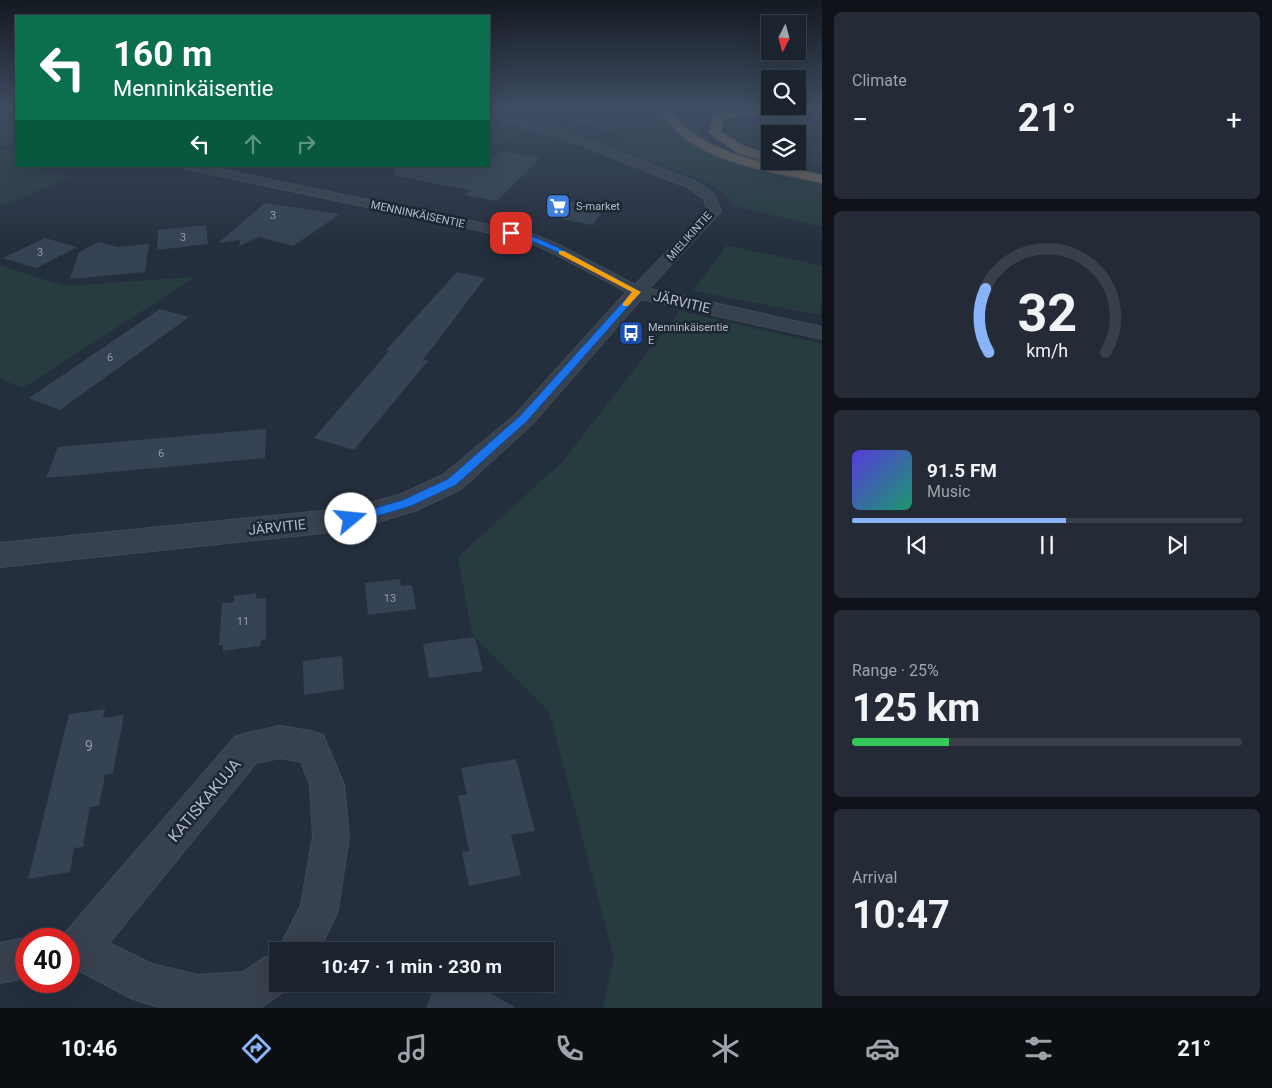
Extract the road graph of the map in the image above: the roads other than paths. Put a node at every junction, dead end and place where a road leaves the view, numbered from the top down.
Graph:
1 (611, 153) edge
2 (729, 153) edge
3 (192, 167) edge
4 (806, 168) edge
5 (822, 172) edge
6 (822, 179) edge
7 (637, 292) junction
8 (822, 332) edge
9 (0, 555) edge
10 (80, 942) edge
11 (303, 942) edge
12 (80, 953) edge
13 (15, 960) edge
14 (0, 963) edge
15 (269, 978) edge

1 - 7 street, MIELIKINTIE
2 - 6 highway
3 - 7 street, MENNINKÄISENTIE
4 - 5 highway
7 - 8 street, JÄRVITIE
7 - 9 street, JÄRVITIE
10 - 11 street, KATISKAKUJA
12 - 15 street, KATISKAKUJA
13 - 14 street

